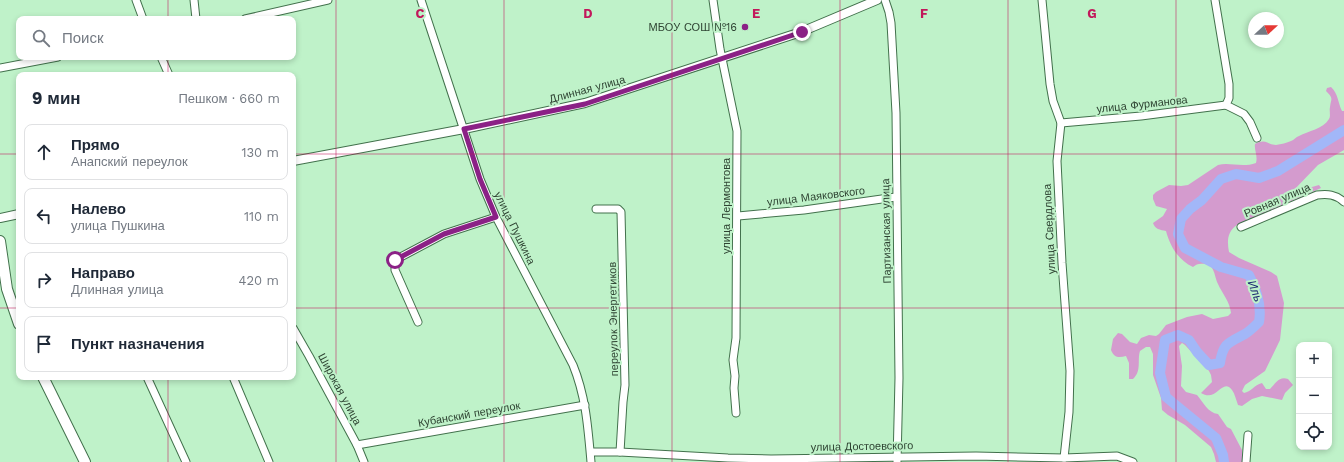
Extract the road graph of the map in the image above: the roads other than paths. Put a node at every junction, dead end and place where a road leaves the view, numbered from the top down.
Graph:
1 (136, 0) edge
2 (194, 0) edge
3 (328, 0) edge
4 (421, 0) edge
5 (713, 0) edge
6 (877, 0) edge
7 (885, 0) edge
8 (1042, 0) edge
9 (1215, 0) edge
10 (142, 16) edge
11 (196, 16) edge
12 (258, 16) edge
13 (722, 59) junction
14 (42, 60) edge
15 (162, 60) edge
16 (0, 68) edge
17 (168, 72) edge
18 (1226, 105) junction
19 (1061, 123) junction
20 (464, 129) junction
21 (1257, 138) dead end
22 (296, 160) edge
23 (896, 197) junction
24 (1344, 202) edge
25 (596, 209) dead end
26 (16, 215) edge
27 (738, 216) junction
28 (496, 217) junction
29 (0, 218) edge
30 (1241, 227) dead end
31 (0, 242) edge
32 (16, 315) edge
33 (418, 322) dead end
34 (296, 333) edge
35 (44, 380) edge
36 (148, 380) edge
37 (234, 380) edge
38 (585, 405) junction
39 (736, 413) dead end
40 (1248, 436) dead end
41 (357, 445) junction
42 (591, 452) junction
43 (620, 452) junction
44 (1064, 458) junction
45 (728, 460) edge
46 (897, 460) edge
47 (85, 462) edge
48 (186, 462) edge
49 (269, 462) edge
50 (364, 462) edge
51 (592, 462) edge
52 (1133, 462) edge
53 (1246, 462) edge

1 - 10 street
2 - 11 street
3 - 12 street
4 - 20 street, улица Пушкина
5 - 13 street, улица Лермонтова
6 - 13 main road, Длинная улица
7 - 23 street, Партизанская улица
8 - 19 street, улица Свердлова
9 - 18 street
13 - 20 main road, Длинная улица
13 - 27 street, улица Лермонтова
14 - 16 street
15 - 17 street
18 - 19 street, улица Фурманова
18 - 21 street
19 - 44 street, улица Свердлова
20 - 22 main road, Длинная улица
20 - 28 street, улица Пушкина
23 - 27 street, улица Маяковского
23 - 46 street, Партизанская улица
24 - 30 street, Ровная улица
25 - 43 street, переулок Энергетиков
26 - 29 main road
27 - 39 street, улица Лермонтова
28 - 33 street
28 - 38 street, улица Пушкина
31 - 32 highway
34 - 41 street, Широкая улица
35 - 47 highway
36 - 48 street
37 - 49 street
38 - 41 street, Кубанский переулок
38 - 42 street, улица Пушкина
40 - 53 street
41 - 50 street, Широкая улица
42 - 43 street, улица Достоевского
42 - 51 street, улица Пушкина
43 - 45 street, улица Достоевского
44 - 46 street, улица Достоевского
44 - 52 street, улица Достоевского
45 - 46 street, улица Достоевского

